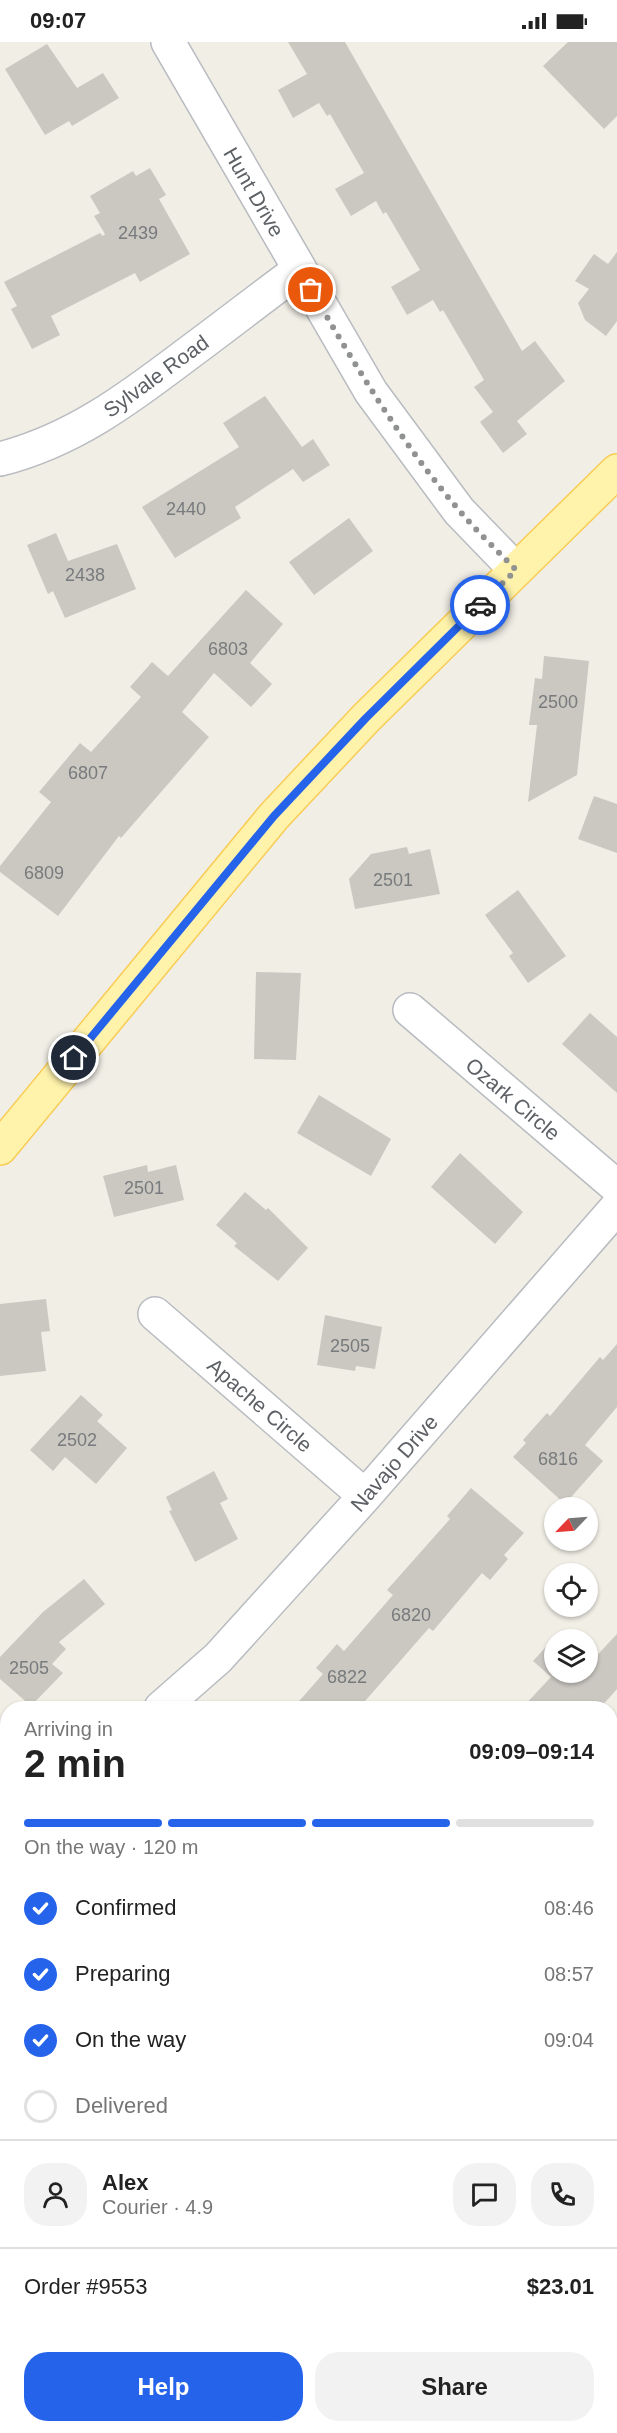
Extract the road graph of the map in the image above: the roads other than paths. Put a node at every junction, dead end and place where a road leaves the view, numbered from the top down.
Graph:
1 (168, 42) edge
2 (299, 270) junction
3 (0, 459) edge
4 (617, 471) edge
5 (516, 570) junction
6 (410, 1011) dead end
7 (0, 1148) edge
8 (617, 1187) edge
9 (617, 1207) edge
10 (155, 1314) dead end
11 (365, 1496) junction
12 (169, 1701) edge

1 - 2 street, Hunt Drive
2 - 3 street, Sylvale Road
2 - 5 street, Hunt Drive
4 - 5 main road
5 - 7 main road
6 - 8 street, Ozark Circle
9 - 11 street, Navajo Drive
10 - 11 street, Apache Circle
11 - 12 street, Navajo Drive

